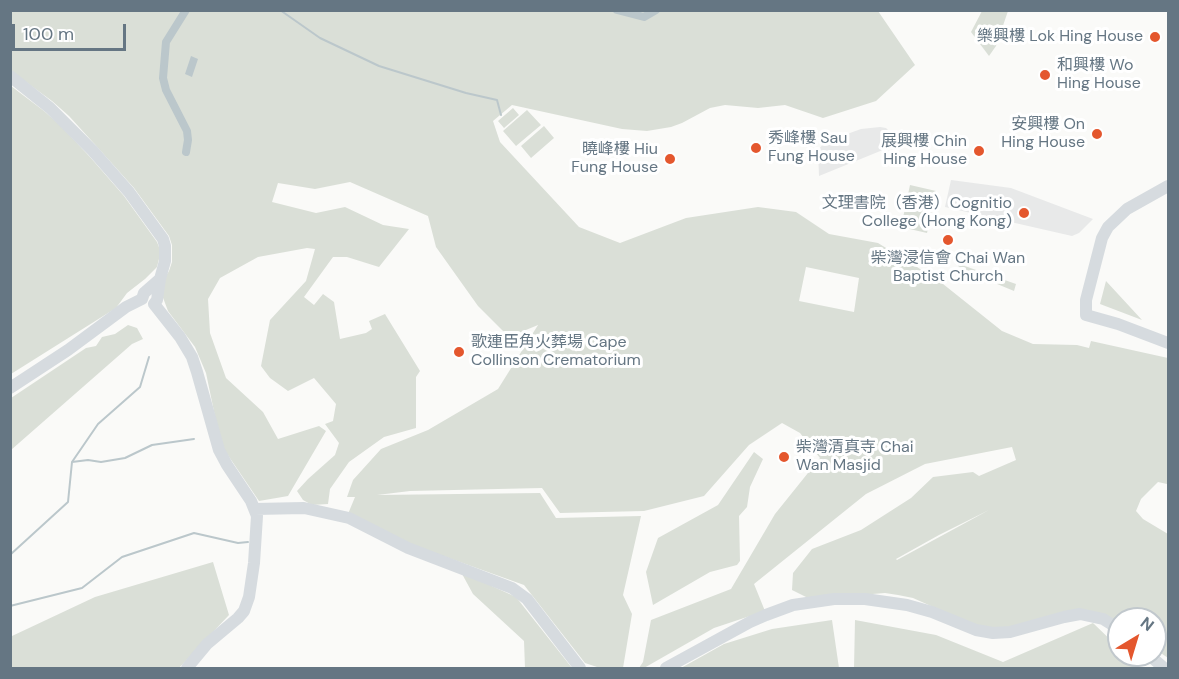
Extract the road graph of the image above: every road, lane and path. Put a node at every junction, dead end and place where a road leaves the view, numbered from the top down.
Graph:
1 (10, 76) edge
2 (1168, 186) edge
3 (150, 298) junction
4 (1168, 343) edge
5 (10, 388) edge
6 (255, 509) junction
7 (1107, 622) edge
8 (187, 669) edge
9 (580, 669) edge
10 (666, 669) edge

1 - 3 street
2 - 4 street
3 - 5 street
3 - 6 street
6 - 8 street
6 - 9 street
7 - 10 street

